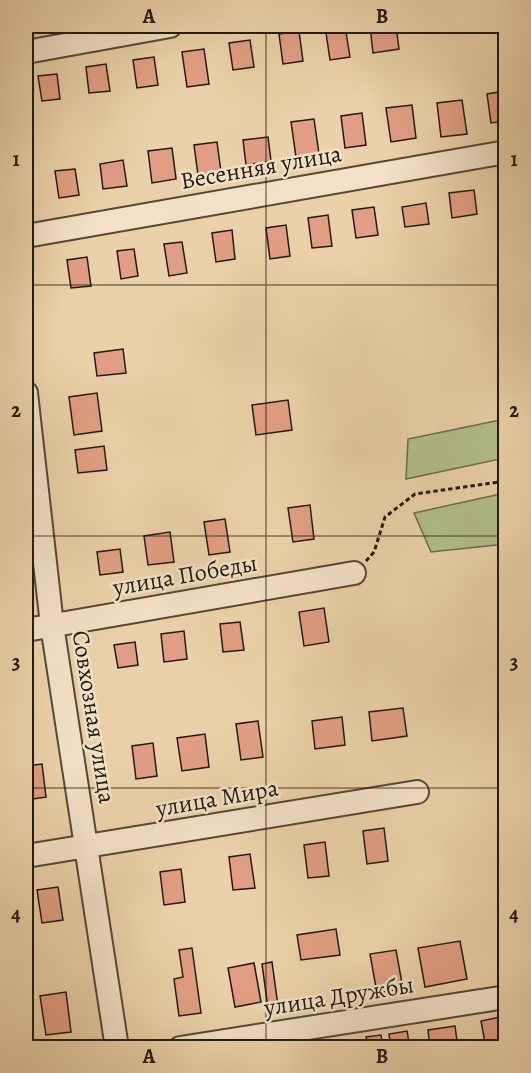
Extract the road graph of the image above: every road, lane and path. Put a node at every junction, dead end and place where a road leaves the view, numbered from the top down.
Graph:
1 (170, 26) edge
2 (26, 52) edge
3 (506, 152) edge
4 (26, 236) edge
5 (26, 393) edge
6 (506, 481) edge
7 (354, 573) joint
8 (52, 625) junction
9 (26, 630) edge
10 (417, 792) dead end
11 (86, 847) junction
12 (26, 856) edge
13 (506, 997) edge
14 (117, 1047) edge
15 (180, 1047) edge

1 - 2 street
3 - 4 street, Весенняя улица
5 - 8 street, Совхозная улица
6 - 7 path
7 - 8 street, улица Победы
8 - 9 street, улица Победы
8 - 11 street, Совхозная улица
10 - 11 street, улица Мира
11 - 12 street, улица Мира
11 - 14 street, Совхозная улица
13 - 15 street, улица Дружбы

